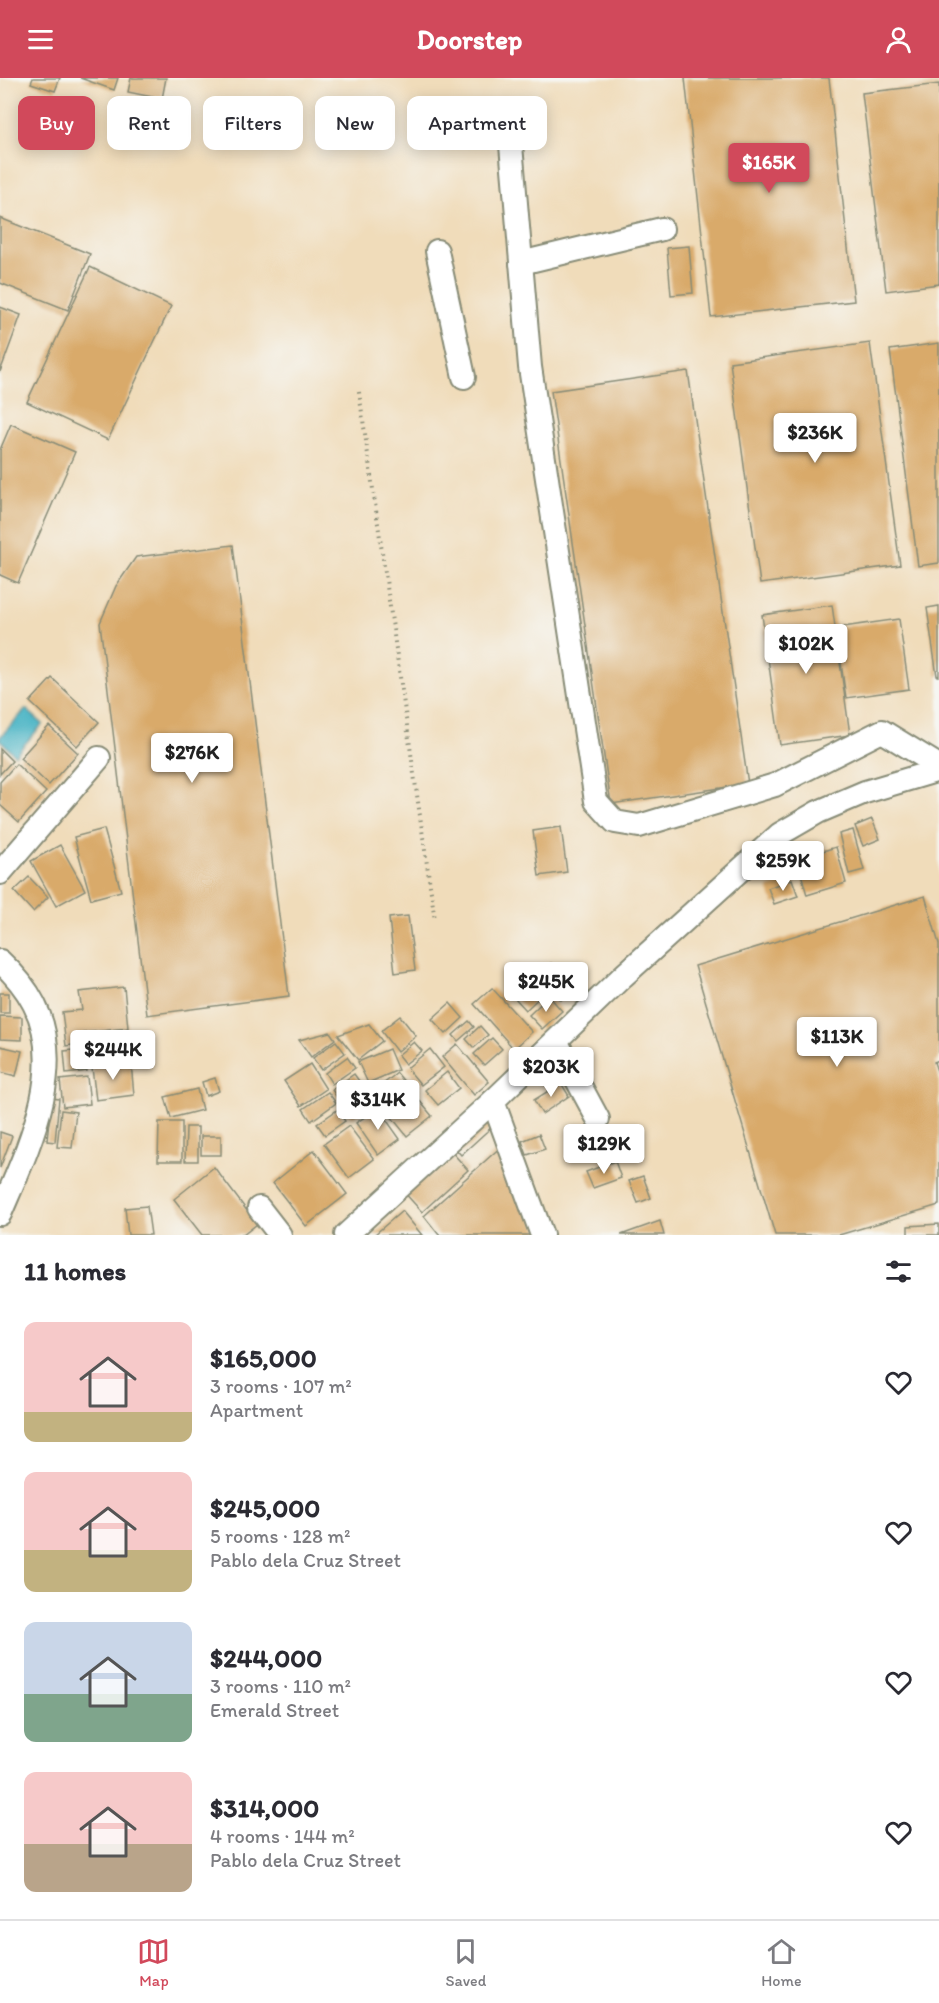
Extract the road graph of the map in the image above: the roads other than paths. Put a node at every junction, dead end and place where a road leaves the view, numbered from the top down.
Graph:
1 (511, 150) edge
2 (662, 229) dead end
3 (437, 251) dead end
4 (521, 263) junction
5 (464, 376) dead end
6 (99, 758) dead end
7 (939, 768) edge
8 (0, 873) edge
9 (0, 961) edge
10 (556, 1041) junction
11 (493, 1101) junction
12 (598, 1119) dead end
13 (259, 1208) dead end
14 (0, 1214) edge
15 (356, 1232) edge
16 (279, 1235) edge
17 (542, 1235) edge

1 - 4 street
2 - 4 street
3 - 5 street
4 - 7 street
6 - 8 street
7 - 10 street
9 - 14 street
10 - 11 street
10 - 12 street
11 - 15 street
11 - 17 street
13 - 16 street

